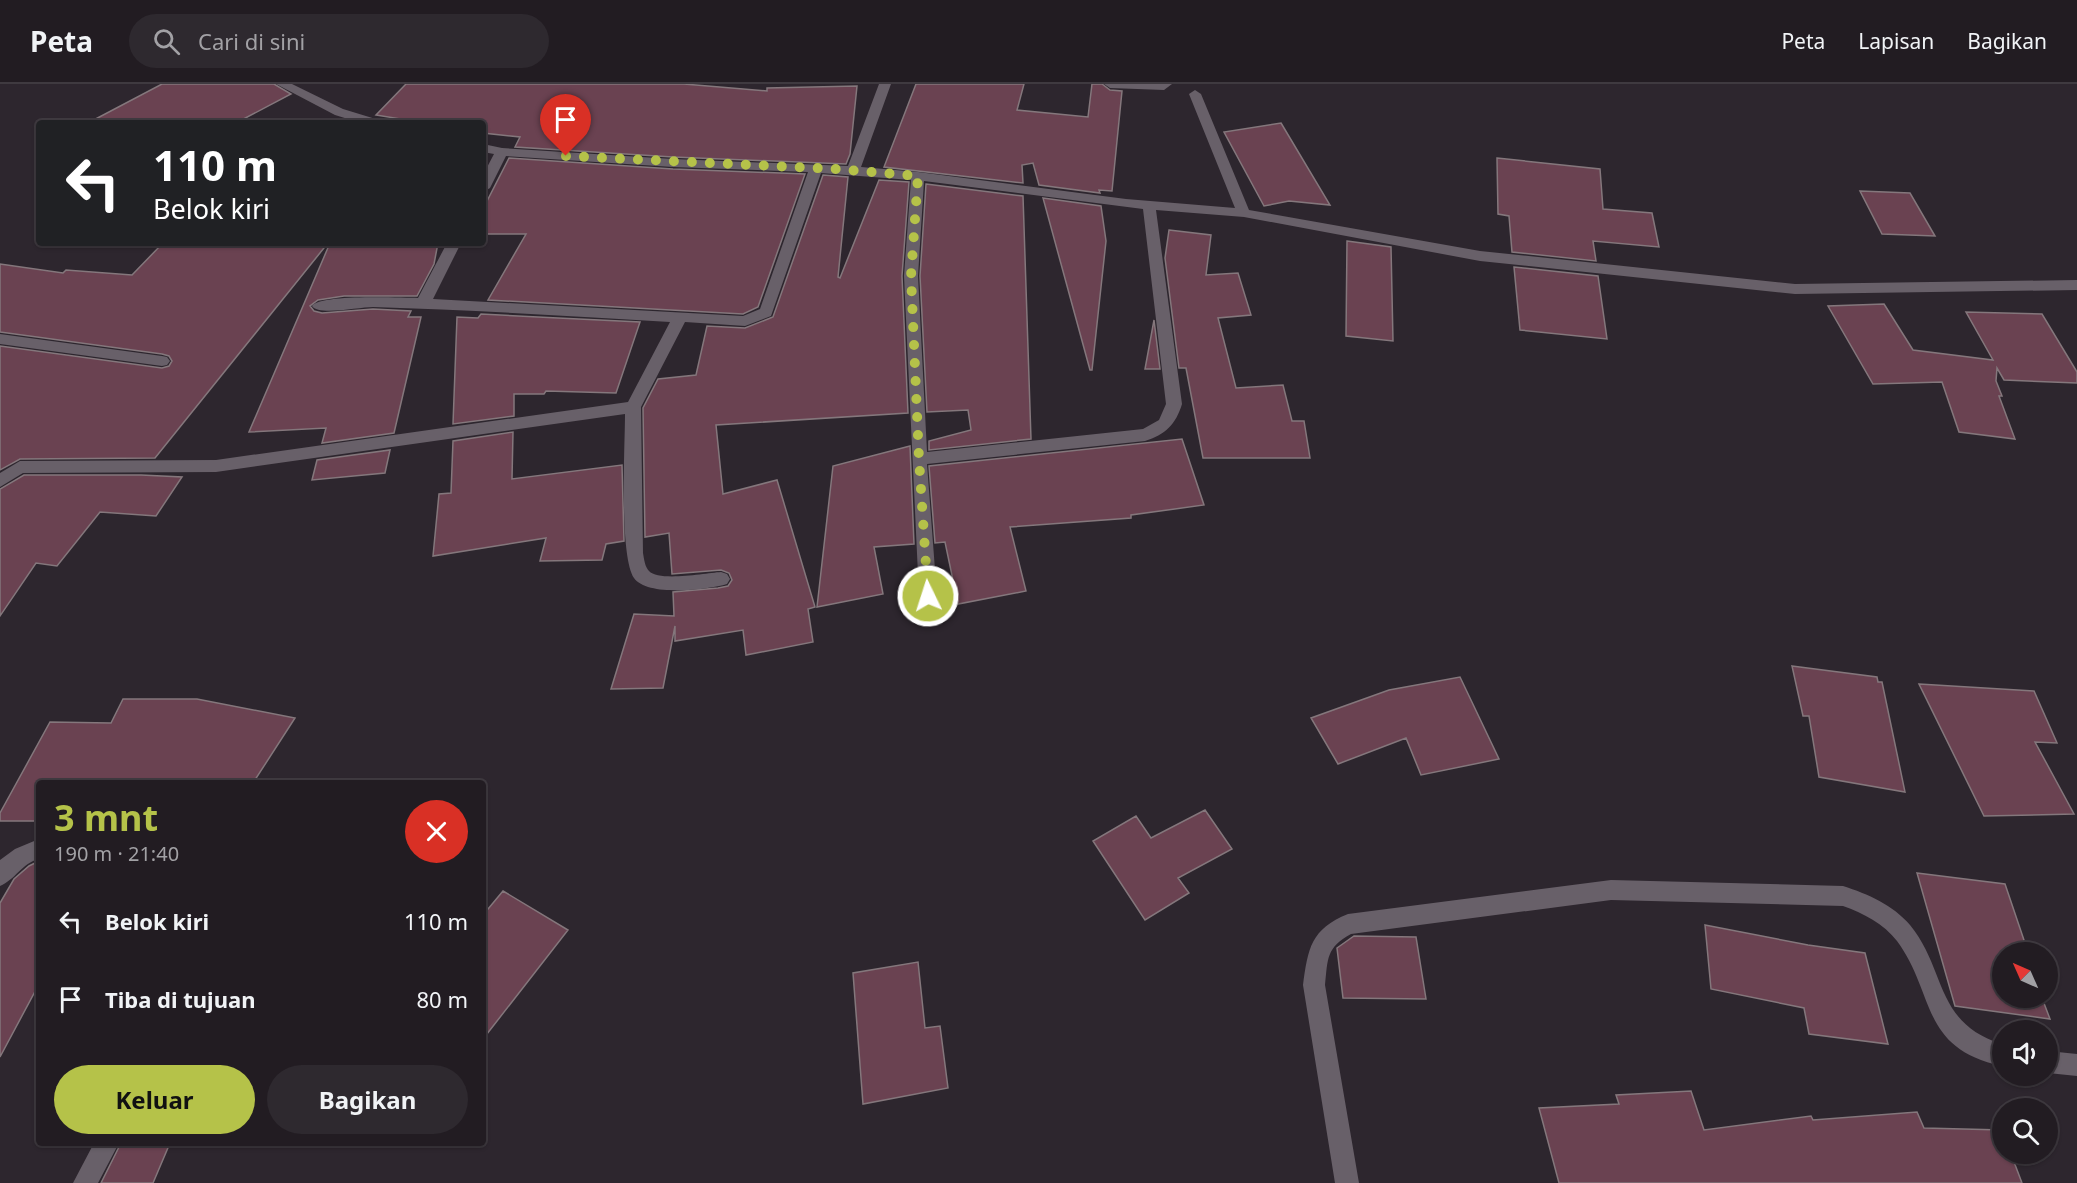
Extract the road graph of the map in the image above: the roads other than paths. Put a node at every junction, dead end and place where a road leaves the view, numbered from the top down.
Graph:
1 (282, 84) edge
2 (885, 84) edge
3 (1110, 84) edge
4 (1166, 84) edge
5 (1195, 94) dead end
6 (339, 112) junction
7 (330, 120) edge
8 (364, 120) edge
9 (486, 149) edge
10 (502, 152) junction
11 (816, 168) junction
12 (853, 170) junction
13 (918, 176) junction
14 (486, 182) edge
15 (1149, 206) junction
16 (1244, 213) junction
17 (452, 246) edge
18 (2077, 285) edge
19 (422, 304) junction
20 (319, 306) dead end
21 (680, 317) junction
22 (0, 339) edge
23 (162, 361) dead end
24 (633, 407) junction
25 (919, 459) junction
26 (0, 481) edge
27 (721, 579) dead end
28 (928, 596) dead end
29 (36, 850) edge
30 (0, 876) edge
31 (1992, 1052) edge
32 (2058, 1063) edge
33 (2077, 1065) edge
34 (105, 1146) edge
35 (85, 1183) edge
36 (1347, 1183) edge

1 - 6 street
2 - 12 street
3 - 4 street
5 - 16 street
6 - 7 street
6 - 8 street
9 - 10 street
10 - 11 street
10 - 14 street
11 - 12 street
11 - 21 street
12 - 13 street
13 - 15 street
13 - 25 street
15 - 16 street
15 - 25 street
16 - 18 street
17 - 19 street
19 - 20 street
19 - 21 street
21 - 24 street
22 - 23 street
24 - 26 street
24 - 27 street
25 - 28 street
29 - 30 street
31 - 36 street
32 - 33 street
34 - 35 street

